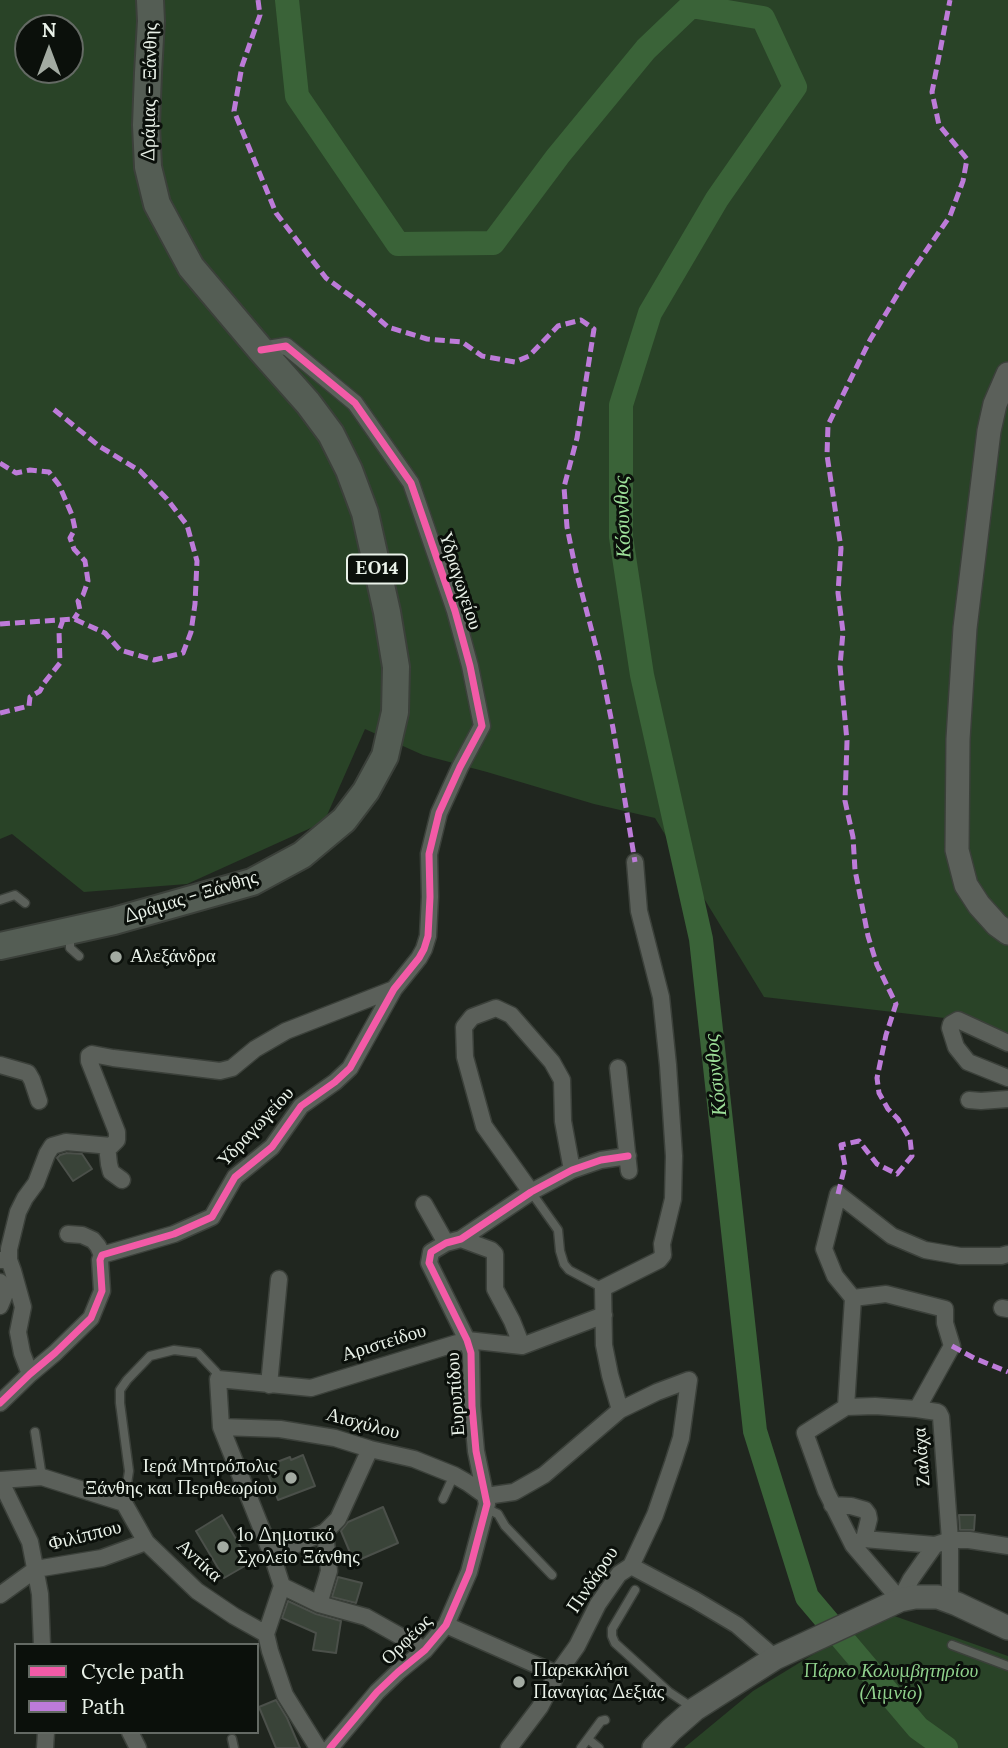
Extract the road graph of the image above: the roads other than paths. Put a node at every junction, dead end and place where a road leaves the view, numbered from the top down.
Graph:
1 (150, 0) edge
2 (261, 350) junction
3 (1008, 374) edge
4 (635, 862) dead end
5 (0, 900) edge
6 (25, 903) dead end
7 (74, 929) junction
8 (1008, 933) edge
9 (0, 946) edge
10 (79, 956) dead end
11 (394, 989) junction
12 (1008, 1043) edge
13 (0, 1065) edge
14 (618, 1068) dead end
15 (1008, 1078) edge
16 (1008, 1099) edge
17 (968, 1100) dead end
18 (39, 1101) dead end
19 (107, 1146) junction
20 (572, 1170) junction
21 (122, 1180) dead end
22 (531, 1192) junction
23 (424, 1204) dead end
24 (68, 1234) dead end
25 (454, 1241) junction
26 (1008, 1254) edge
27 (102, 1255) junction
28 (4, 1260) edge
29 (279, 1279) dead end
30 (0, 1282) edge
31 (603, 1288) junction
32 (853, 1298) junction
33 (0, 1306) edge
34 (604, 1315) junction
35 (467, 1339) junction
36 (522, 1346) junction
37 (30, 1374) junction
38 (218, 1379) junction
39 (269, 1385) junction
40 (0, 1403) edge
41 (846, 1407) junction
42 (917, 1409) junction
43 (620, 1410) junction
44 (221, 1427) junction
45 (35, 1432) dead end
46 (369, 1449) junction
47 (454, 1475) junction
48 (42, 1478) junction
49 (0, 1480) edge
50 (443, 1499) dead end
51 (486, 1502) junction
52 (124, 1503) junction
53 (832, 1505) junction
54 (325, 1532) junction
55 (146, 1542) junction
56 (859, 1542) junction
57 (943, 1543) junction
58 (1008, 1546) edge
59 (272, 1555) junction
60 (631, 1566) junction
61 (36, 1569) junction
62 (552, 1576) dead end
63 (282, 1586) junction
64 (635, 1590) dead end
65 (0, 1595) edge
66 (901, 1601) junction
67 (950, 1602) junction
68 (319, 1604) junction
69 (446, 1625) junction
70 (1008, 1628) edge
71 (267, 1634) junction
72 (43, 1643) edge
73 (952, 1645) dead end
74 (425, 1650) junction
75 (782, 1655) junction
76 (1008, 1666) edge
77 (557, 1674) junction
78 (695, 1709) junction
79 (605, 1720) dead end
80 (588, 1739) junction
81 (318, 1748) edge
82 (330, 1748) edge
83 (509, 1748) edge
84 (581, 1748) edge
85 (599, 1748) edge
86 (654, 1748) edge

1 - 2 main road, Δράμας - Ξάνθης / ΕΟ14
2 - 7 main road, Δράμας - Ξάνθης / ΕΟ14
2 - 11 street, Υδραγωγείου
3 - 8 street
4 - 31 street
5 - 6 lane
7 - 9 main road, Δράμας - Ξάνθης / ΕΟ14
7 - 10 lane
11 - 19 street
11 - 27 street, Υδραγωγείου
12 - 15 street
13 - 18 street
14 - 20 street, Ευρυπίδου
16 - 17 street
19 - 21 street
19 - 28 street
20 - 22 street, Ευρυπίδου
20 - 22 street
22 - 25 street, Ευρυπίδου
22 - 31 lane
23 - 25 street
24 - 27 street
25 - 35 street, Ευρυπίδου
25 - 36 street
26 - 32 street
27 - 37 street
28 - 37 street
29 - 39 street
30 - 33 street
31 - 34 street
32 - 41 street
32 - 42 street, Ζαλάχα
34 - 36 street, Αριστείδου
34 - 43 street
35 - 36 street, Αριστείδου
35 - 39 street, Αριστείδου
35 - 51 street, Ευρυπίδου
37 - 40 street
38 - 39 street, Αριστείδου
38 - 44 street
38 - 52 lane
41 - 42 street
41 - 53 street
42 - 57 street, Ζαλάχα
43 - 51 street
43 - 60 street, Πινδάρου
44 - 46 street, Αισχύλου
44 - 59 street
45 - 48 lane
46 - 47 street, Αισχύλου
46 - 54 street
47 - 50 lane
47 - 51 street, Αισχύλου
48 - 49 street
48 - 52 street
49 - 61 street
51 - 62 lane
51 - 69 street, Ορφέως
52 - 55 street, Αντίκα
53 - 56 street
53 - 56 street
54 - 59 street
54 - 68 street
55 - 61 street, Φιλίππου
55 - 71 street, Αντίκα
56 - 57 street
56 - 66 street
57 - 58 street
57 - 66 street
57 - 67 street
59 - 63 street
60 - 75 street
60 - 77 street, Πινδάρου
61 - 65 street, Φιλίππου
61 - 72 street
63 - 68 street
63 - 71 street
64 - 78 lane
66 - 67 street
66 - 75 street
67 - 70 street
68 - 74 street
69 - 74 street, Ορφέως
69 - 77 street
71 - 81 street
73 - 76 lane
74 - 82 street, Ορφέως
75 - 78 street
77 - 83 street, Πινδάρου
78 - 86 street
79 - 80 lane
80 - 84 lane
80 - 85 lane

